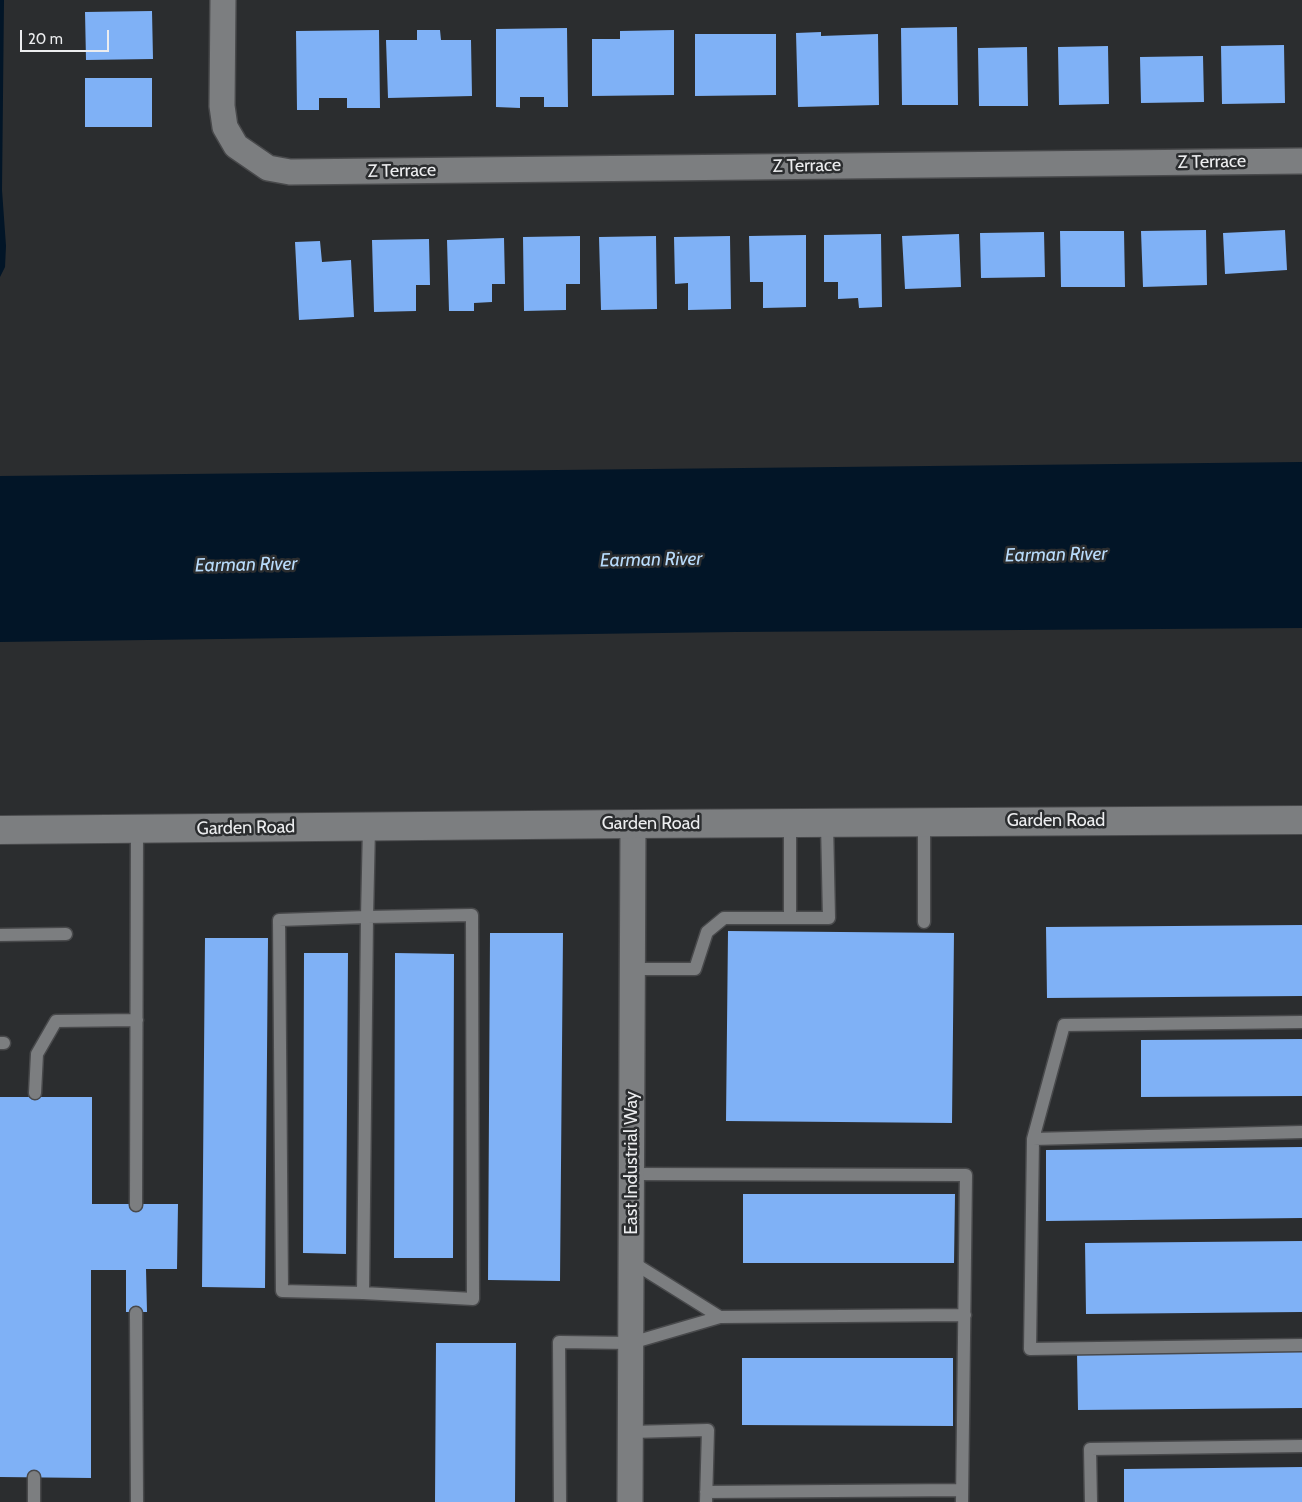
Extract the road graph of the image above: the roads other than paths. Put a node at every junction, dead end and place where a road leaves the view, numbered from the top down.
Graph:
1 (223, 0) edge
2 (1302, 161) edge
3 (1302, 820) edge
4 (924, 822) junction
5 (790, 823) junction
6 (827, 823) junction
7 (633, 824) junction
8 (369, 826) junction
9 (136, 829) junction
10 (0, 830) edge
11 (368, 916) junction
12 (790, 918) junction
13 (924, 922) dead end
14 (66, 934) dead end
15 (0, 935) edge
16 (633, 969) junction
17 (137, 1020) junction
18 (1302, 1022) edge
19 (35, 1093) dead end
20 (1302, 1132) edge
21 (1033, 1139) junction
22 (632, 1174) junction
23 (136, 1204) dead end
24 (632, 1262) junction
25 (364, 1293) junction
26 (136, 1313) dead end
27 (965, 1315) junction
28 (720, 1317) junction
29 (631, 1343) junction
30 (1302, 1345) edge
31 (631, 1432) junction
32 (1302, 1446) edge
33 (34, 1478) dead end
34 (962, 1496) edge
35 (706, 1497) edge
36 (34, 1502) edge
37 (137, 1502) edge
38 (560, 1502) edge
39 (630, 1502) edge
40 (1091, 1502) edge

1 - 2 street, Z Terrace
3 - 4 street, Garden Road
4 - 6 street, Garden Road
4 - 13 lane
5 - 6 street, Garden Road
5 - 7 street, Garden Road
5 - 12 lane
6 - 12 lane
7 - 8 street, Garden Road
7 - 16 street, East Industrial Way
8 - 9 street, Garden Road
8 - 11 lane
9 - 10 street, Garden Road
9 - 17 lane
11 - 25 lane
11 - 25 lane
11 - 25 lane
12 - 16 lane
14 - 15 lane
16 - 22 street, East Industrial Way
17 - 19 lane
17 - 23 lane
18 - 21 lane
20 - 21 lane
21 - 30 lane
22 - 24 street, East Industrial Way
22 - 27 lane
24 - 28 lane
24 - 29 street, East Industrial Way
26 - 37 lane
27 - 28 lane
27 - 34 lane
28 - 29 lane
29 - 31 street, East Industrial Way
29 - 38 lane
31 - 35 lane
31 - 39 street, East Industrial Way
32 - 40 lane
33 - 36 lane
34 - 35 lane

